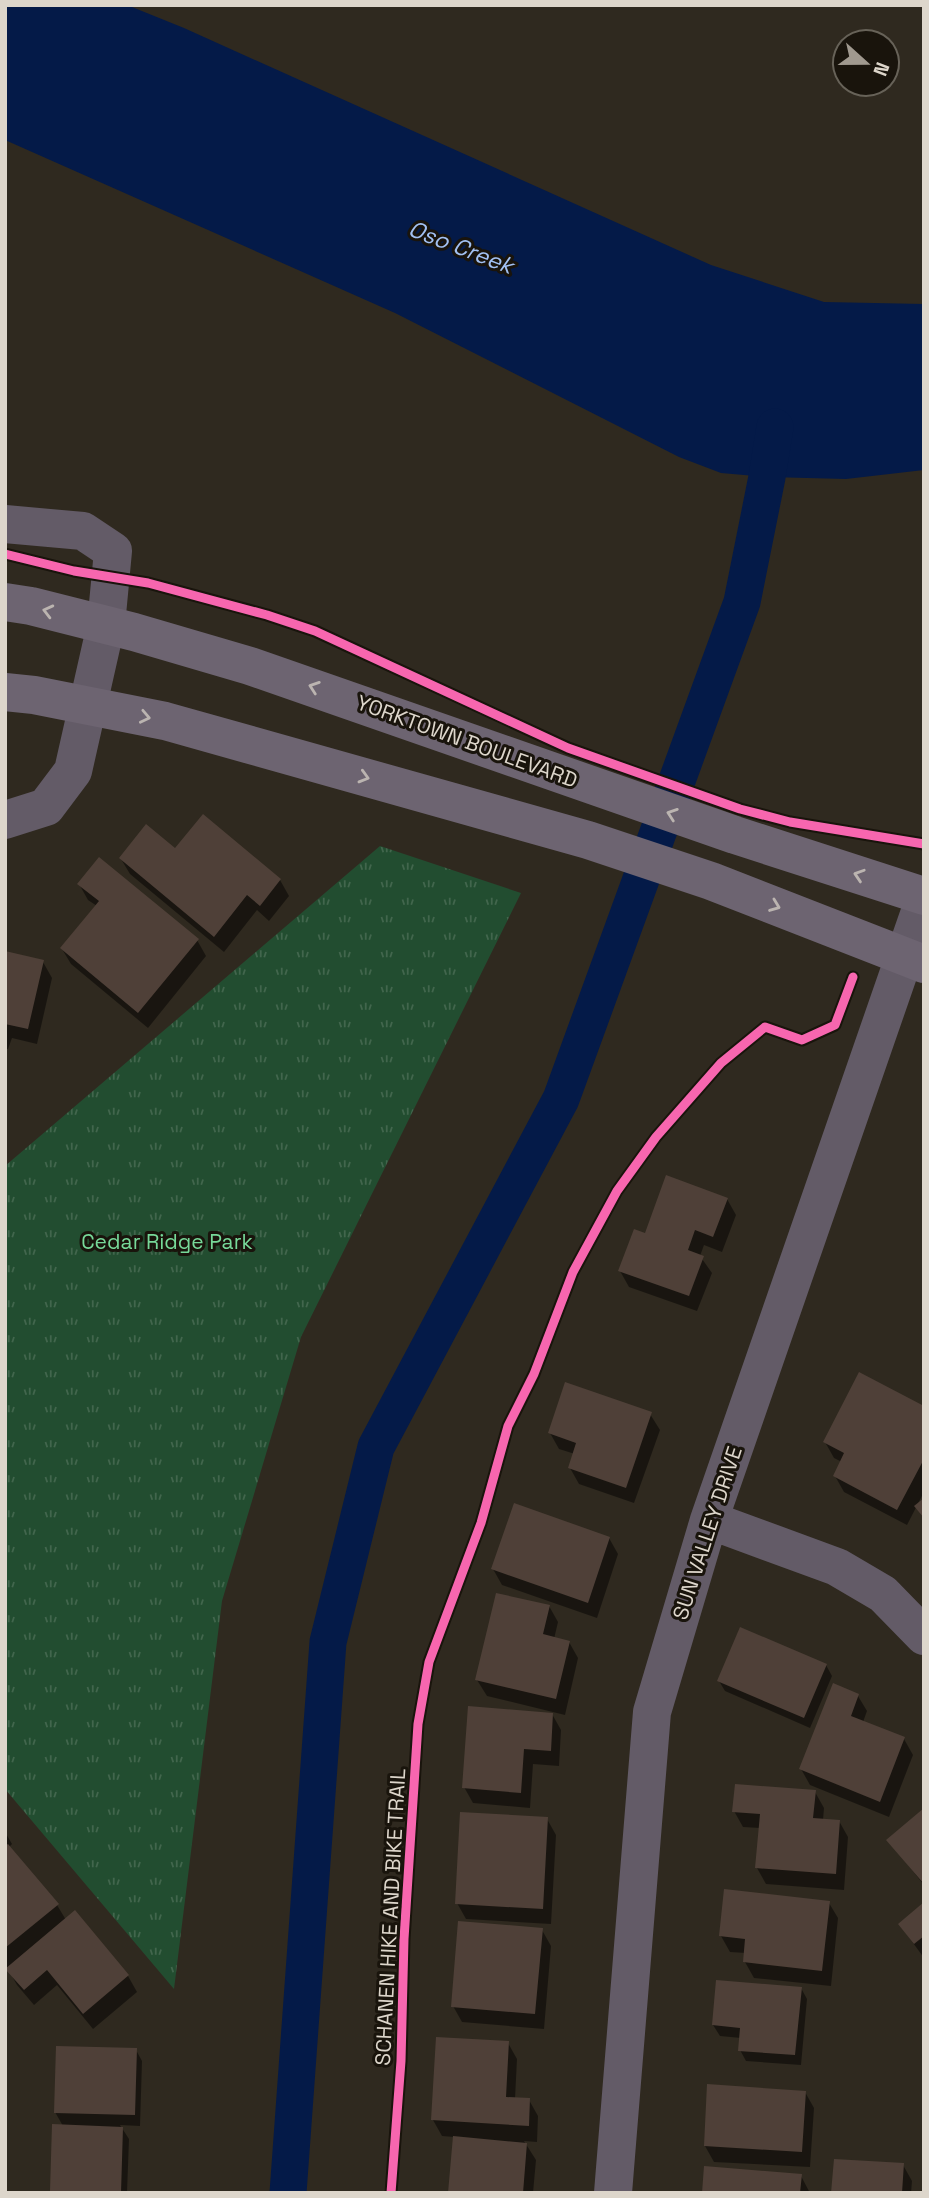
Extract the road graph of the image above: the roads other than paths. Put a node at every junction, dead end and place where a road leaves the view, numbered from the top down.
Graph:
1 (5, 524) edge
2 (5, 602) edge
3 (106, 625) junction
4 (5, 692) edge
5 (87, 705) junction
6 (5, 820) edge
7 (924, 898) edge
8 (914, 960) edge
9 (709, 1520) junction
10 (924, 1636) edge
11 (613, 2193) edge

1 - 3 street
3 -> 2 main road, YORKTOWN BOULEVARD
3 - 5 street
7 -> 3 main road, YORKTOWN BOULEVARD
4 - 5 main road
5 - 6 street
5 -> 8 main road
7 - 8 street, SUN VALLEY DRIVE
8 - 9 street, SUN VALLEY DRIVE
9 - 10 street
9 - 11 street, SUN VALLEY DRIVE

